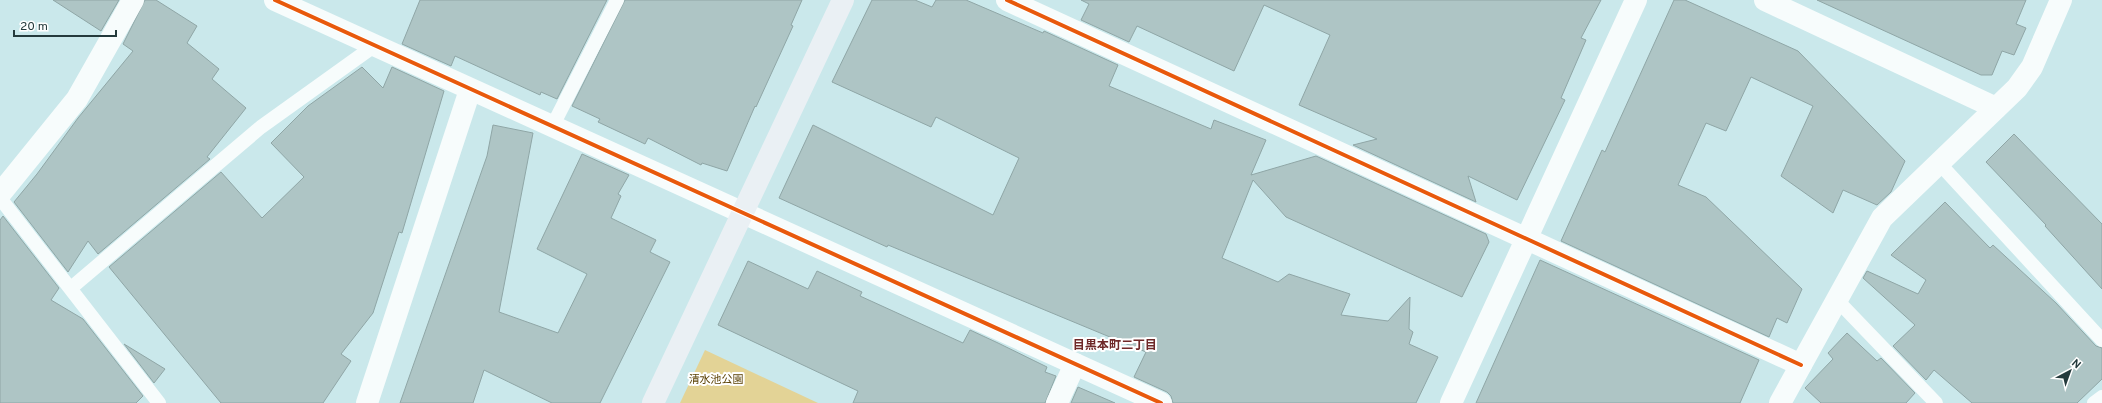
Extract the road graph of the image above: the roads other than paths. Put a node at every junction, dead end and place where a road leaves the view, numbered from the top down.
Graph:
1 (133, 0) edge
2 (274, 0) edge
3 (617, 0) edge
4 (843, 0) edge
5 (1007, 0) edge
6 (1636, 0) edge
7 (1765, 0) edge
8 (2061, 0) edge
9 (374, 46) junction
10 (470, 90) junction
11 (1996, 108) junction
12 (552, 128) junction
13 (1938, 163) junction
14 (0, 194) edge
15 (0, 198) edge
16 (743, 214) junction
17 (1526, 239) junction
18 (71, 288) junction
19 (1836, 299) junction
20 (2102, 340) edge
21 (1075, 364) junction
22 (1801, 365) junction
23 (2102, 397) edge
24 (159, 403) edge
25 (367, 403) edge
26 (653, 403) edge
27 (1057, 403) edge
28 (1161, 403) edge
29 (1451, 403) edge
30 (1780, 403) edge
31 (1936, 403) edge
32 (2094, 403) edge

1 - 14 street
2 - 9 street
3 - 12 lane
4 - 16 street
5 - 17 street
6 - 17 street
7 - 11 street
8 - 11 street
9 - 10 street
9 - 18 lane
10 - 12 street
10 - 25 street
11 - 13 street
12 - 16 street
13 - 19 street
13 - 20 lane
15 - 18 lane
16 - 21 street
16 - 26 street
17 - 22 street
17 - 29 street
18 - 24 lane
19 - 22 street
19 - 31 lane
21 - 27 street
21 - 28 street
22 - 30 street
23 - 32 lane

